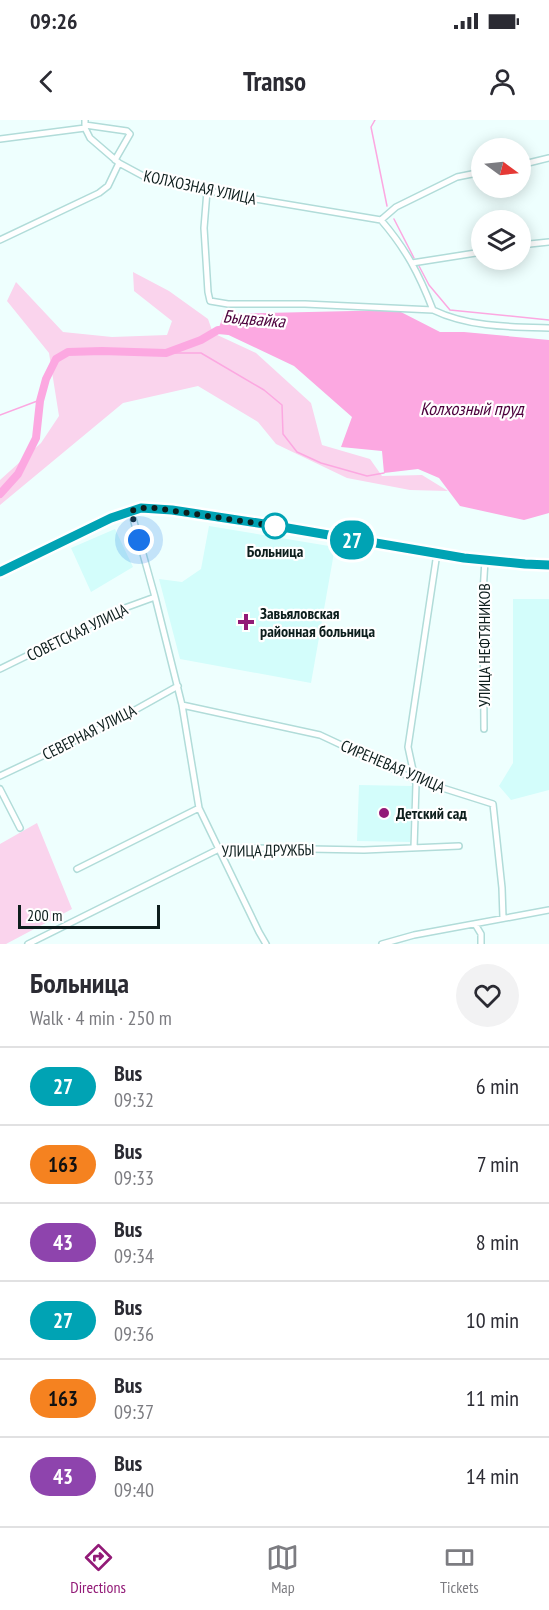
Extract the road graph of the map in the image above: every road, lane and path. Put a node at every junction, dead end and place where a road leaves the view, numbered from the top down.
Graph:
1 (85, 125) edge
2 (0, 139) edge
3 (549, 158) edge
4 (117, 162) junction
5 (531, 162) edge
6 (471, 174) edge
7 (207, 191) junction
8 (381, 220) junction
9 (0, 240) edge
10 (549, 242) edge
11 (531, 244) edge
12 (471, 254) edge
13 (412, 263) junction
14 (433, 310) junction
15 (549, 328) edge
16 (131, 511) junction
17 (437, 553) junction
18 (485, 560) junction
19 (549, 565) edge
20 (0, 572) edge
21 (155, 597) junction
22 (0, 669) edge
23 (178, 686) junction
24 (182, 705) junction
25 (484, 729) dead end
26 (0, 776) edge
27 (414, 779) junction
28 (0, 789) edge
29 (199, 808) junction
30 (20, 828) dead end
31 (459, 846) dead end
32 (414, 848) junction
33 (219, 849) junction
34 (77, 869) dead end
35 (549, 910) edge
36 (503, 918) junction
37 (475, 924) junction
38 (265, 942) edge
39 (389, 943) edge
40 (28, 944) edge
41 (256, 944) edge
42 (382, 944) edge
43 (481, 944) edge

1 - 2 street
1 - 4 street, КОЛХОЗНАЯ УЛИЦА
1 - 4 street
3 - 5 street
4 - 7 street, КОЛХОЗНАЯ УЛИЦА
4 - 9 street
6 - 8 street
7 - 8 street, КОЛХОЗНАЯ УЛИЦА
7 - 14 street
8 - 13 street
10 - 11 street
12 - 13 street
13 - 14 street
14 - 15 street
16 - 17 main road
16 - 20 main road
16 - 21 street
17 - 18 main road
17 - 27 street
18 - 19 main road
18 - 25 street, УЛИЦА НЕФТЯНИКОВ
21 - 22 street, СОВЕТСКАЯ УЛИЦА
21 - 23 street
23 - 24 street
23 - 26 street, СЕВЕРНАЯ УЛИЦА
24 - 27 street, СИРЕНЕВАЯ УЛИЦА
24 - 29 street
27 - 32 street
27 - 36 street, СИРЕНЕВАЯ УЛИЦА
28 - 30 street
29 - 33 street
29 - 34 street
31 - 32 street, УЛИЦА ДРУЖБЫ
32 - 33 street, УЛИЦА ДРУЖБЫ
33 - 38 street
33 - 40 street, УЛИЦА ДРУЖБЫ
35 - 36 street
36 - 37 street
37 - 39 street
37 - 43 street
38 - 41 street
39 - 42 street

